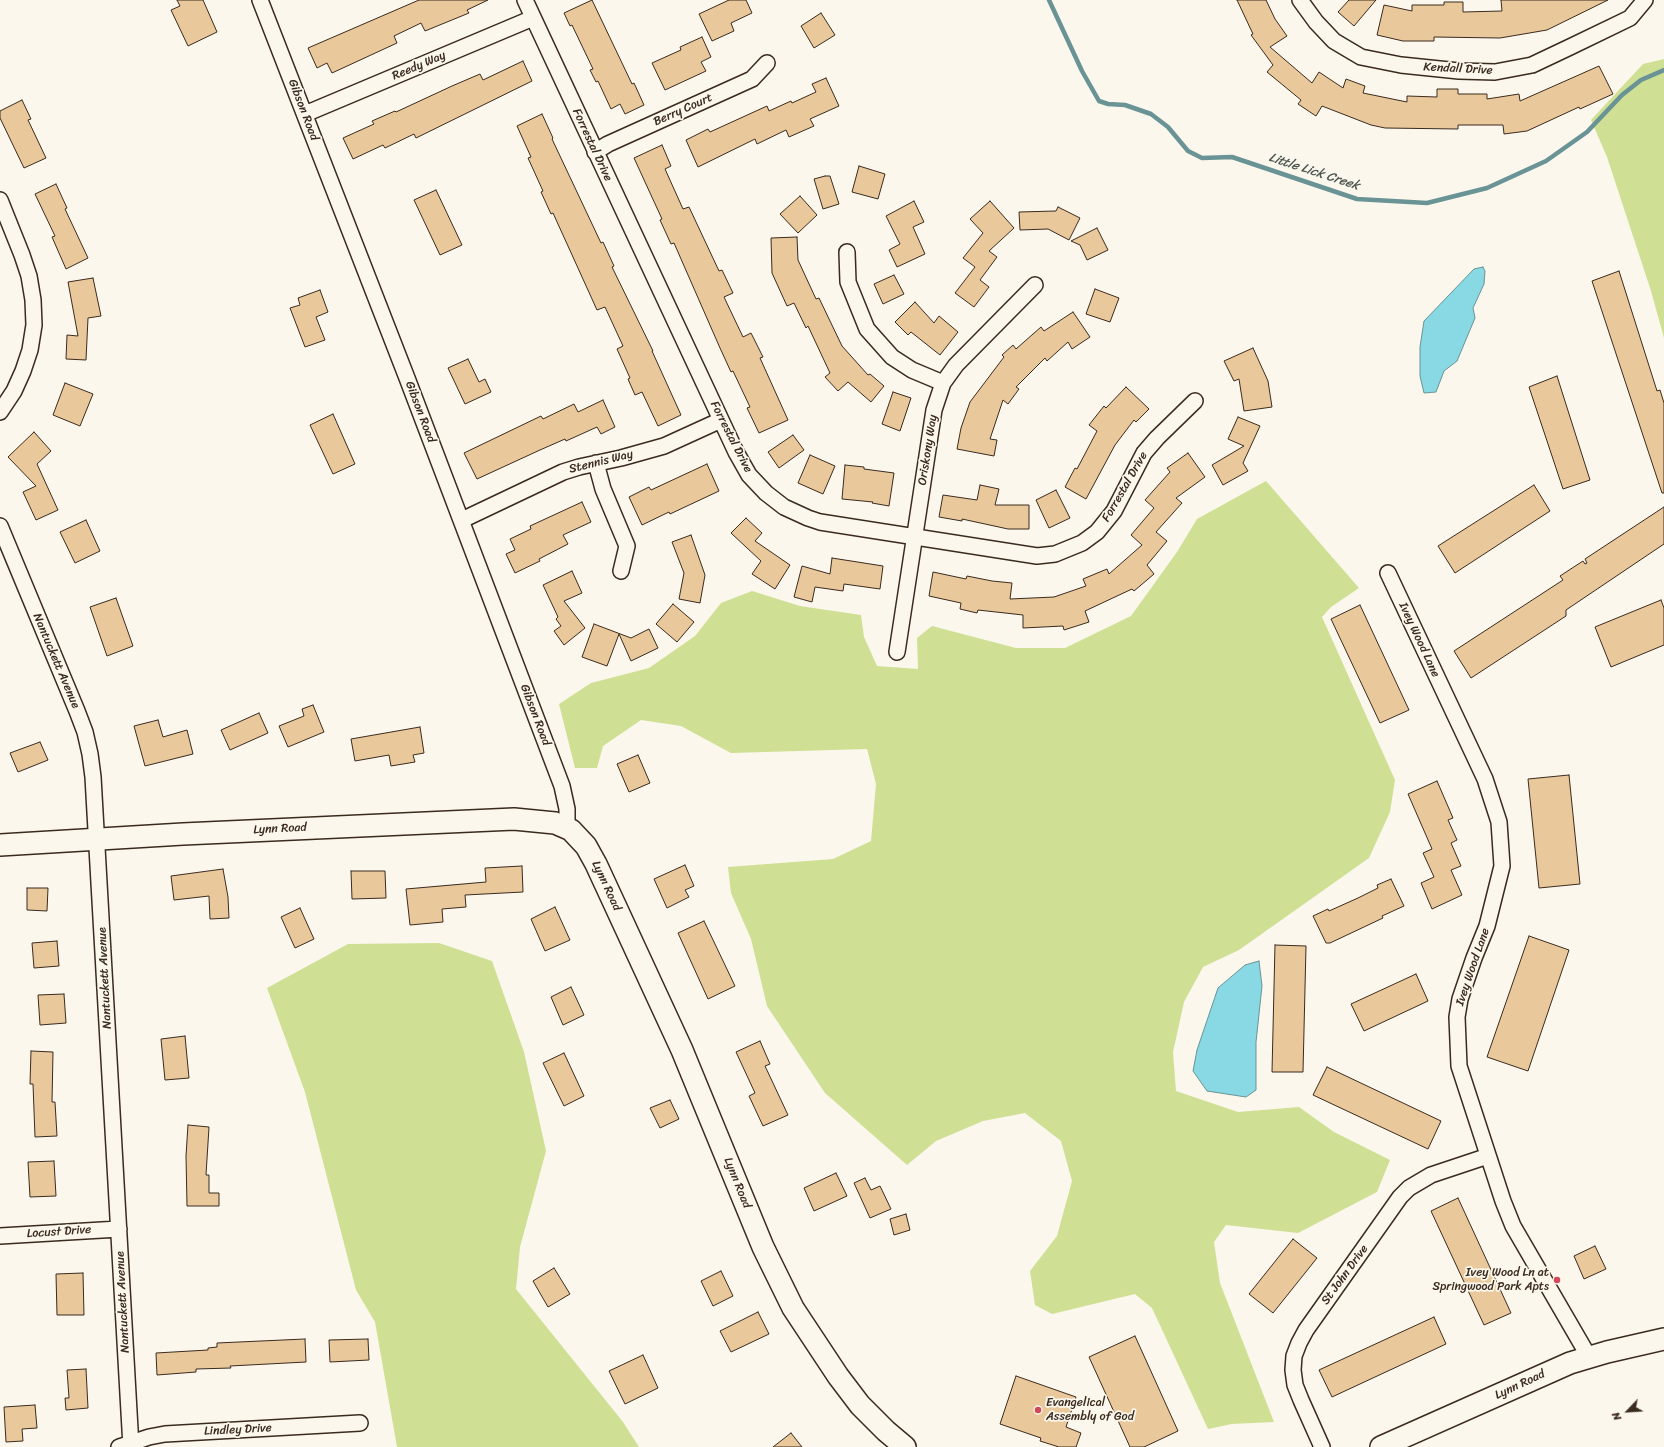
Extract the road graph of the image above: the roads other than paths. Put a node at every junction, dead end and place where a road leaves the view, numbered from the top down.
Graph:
1 (260, 0) edge
2 (525, 0) edge
3 (1300, 0) edge
4 (1645, 0) edge
5 (533, 18) junction
6 (767, 63) dead end
7 (305, 114) junction
8 (595, 152) junction
9 (0, 200) edge
10 (847, 252) dead end
11 (1035, 285) dead end
12 (943, 383) junction
13 (1195, 401) dead end
14 (0, 412) edge
15 (721, 420) junction
16 (596, 463) junction
17 (462, 520) junction
18 (0, 526) edge
19 (914, 537) junction
20 (621, 571) dead end
21 (1388, 573) dead end
22 (897, 652) dead end
23 (567, 827) junction
24 (97, 839) junction
25 (0, 845) edge
26 (1488, 1156) junction
27 (119, 1229) junction
28 (0, 1236) edge
29 (1664, 1339) edge
30 (1589, 1357) junction
31 (360, 1423) dead end
32 (127, 1445) edge
33 (905, 1447) edge
34 (1322, 1447) edge
35 (1381, 1447) edge

1 - 7 street, Gibson Road
2 - 5 street, Forrestal Drive
3 - 4 street, Kendall Drive
5 - 7 street, Reedy Way
5 - 8 street, Forrestal Drive
6 - 8 street, Berry Court
7 - 17 street, Gibson Road
8 - 15 street, Forrestal Drive
9 - 14 street
10 - 12 street
11 - 12 street, Oriskony Way
12 - 19 street, Oriskony Way
13 - 19 street, Forrestal Drive
15 - 16 street, Stennis Way
15 - 19 street, Forrestal Drive
16 - 17 street, Stennis Way
16 - 20 street
17 - 23 street, Gibson Road
18 - 24 street, Nantuckett Avenue
19 - 22 street, Oriskony Way
21 - 26 street, Ivey Wood Lane
23 - 24 street, Lynn Road
23 - 33 street, Lynn Road
24 - 25 street, Lynn Road
24 - 27 street, Nantuckett Avenue
26 - 30 street, Ivey Wood Lane
26 - 34 street, St John Drive
27 - 28 street, Locust Drive
27 - 32 street, Nantuckett Avenue
29 - 30 street, Lynn Road
30 - 35 street, Lynn Road
31 - 32 street, Lindley Drive

